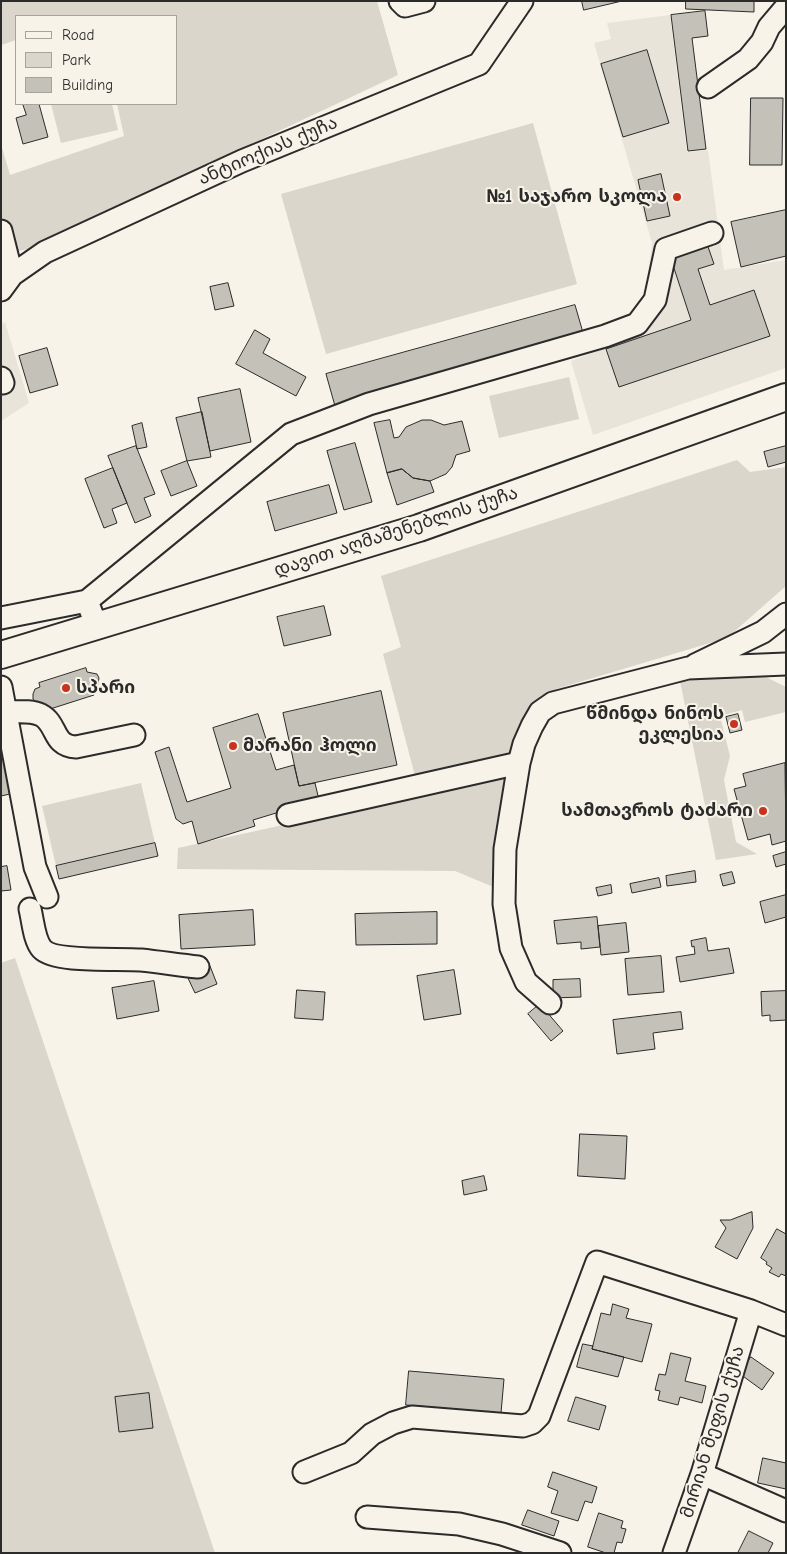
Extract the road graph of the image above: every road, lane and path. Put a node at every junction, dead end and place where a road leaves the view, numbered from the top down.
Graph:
1 (400, 1) edge
2 (424, 1) edge
3 (522, 1) edge
4 (786, 8) edge
5 (708, 87) dead end
6 (1, 231) edge
7 (712, 233) dead end
8 (7, 282) edge
9 (786, 396) edge
10 (87, 601) junction
11 (786, 614) edge
12 (1, 618) edge
13 (96, 626) junction
14 (1, 655) edge
15 (786, 664) edge
16 (688, 668) junction
17 (1, 687) edge
18 (6, 712) junction
19 (134, 735) dead end
20 (519, 763) junction
21 (288, 815) dead end
22 (198, 968) dead end
23 (550, 1003) dead end
24 (751, 1311) junction
25 (786, 1325) edge
26 (304, 1472) dead end
27 (702, 1474) junction
28 (786, 1511) edge
29 (367, 1517) dead end
30 (560, 1553) edge
31 (674, 1553) edge

1 - 2 street
3 - 8 street, ანტიოქიას ქუჩა
4 - 5 street
6 - 8 street
7 - 10 street
9 - 13 main road, დავით აღმაშენებლის ქუჩა
10 - 12 street
10 - 13 street
11 - 16 street
13 - 14 main road, დავით აღმაშენებლის ქუჩა
15 - 16 street
16 - 20 street
17 - 18 street
18 - 19 street
18 - 22 street
20 - 21 street
20 - 23 street
24 - 25 street
24 - 26 street
24 - 27 street, მირიან მეფის ქუჩა
27 - 28 street
27 - 31 street, მირიან მეფის ქუჩა
29 - 30 street

